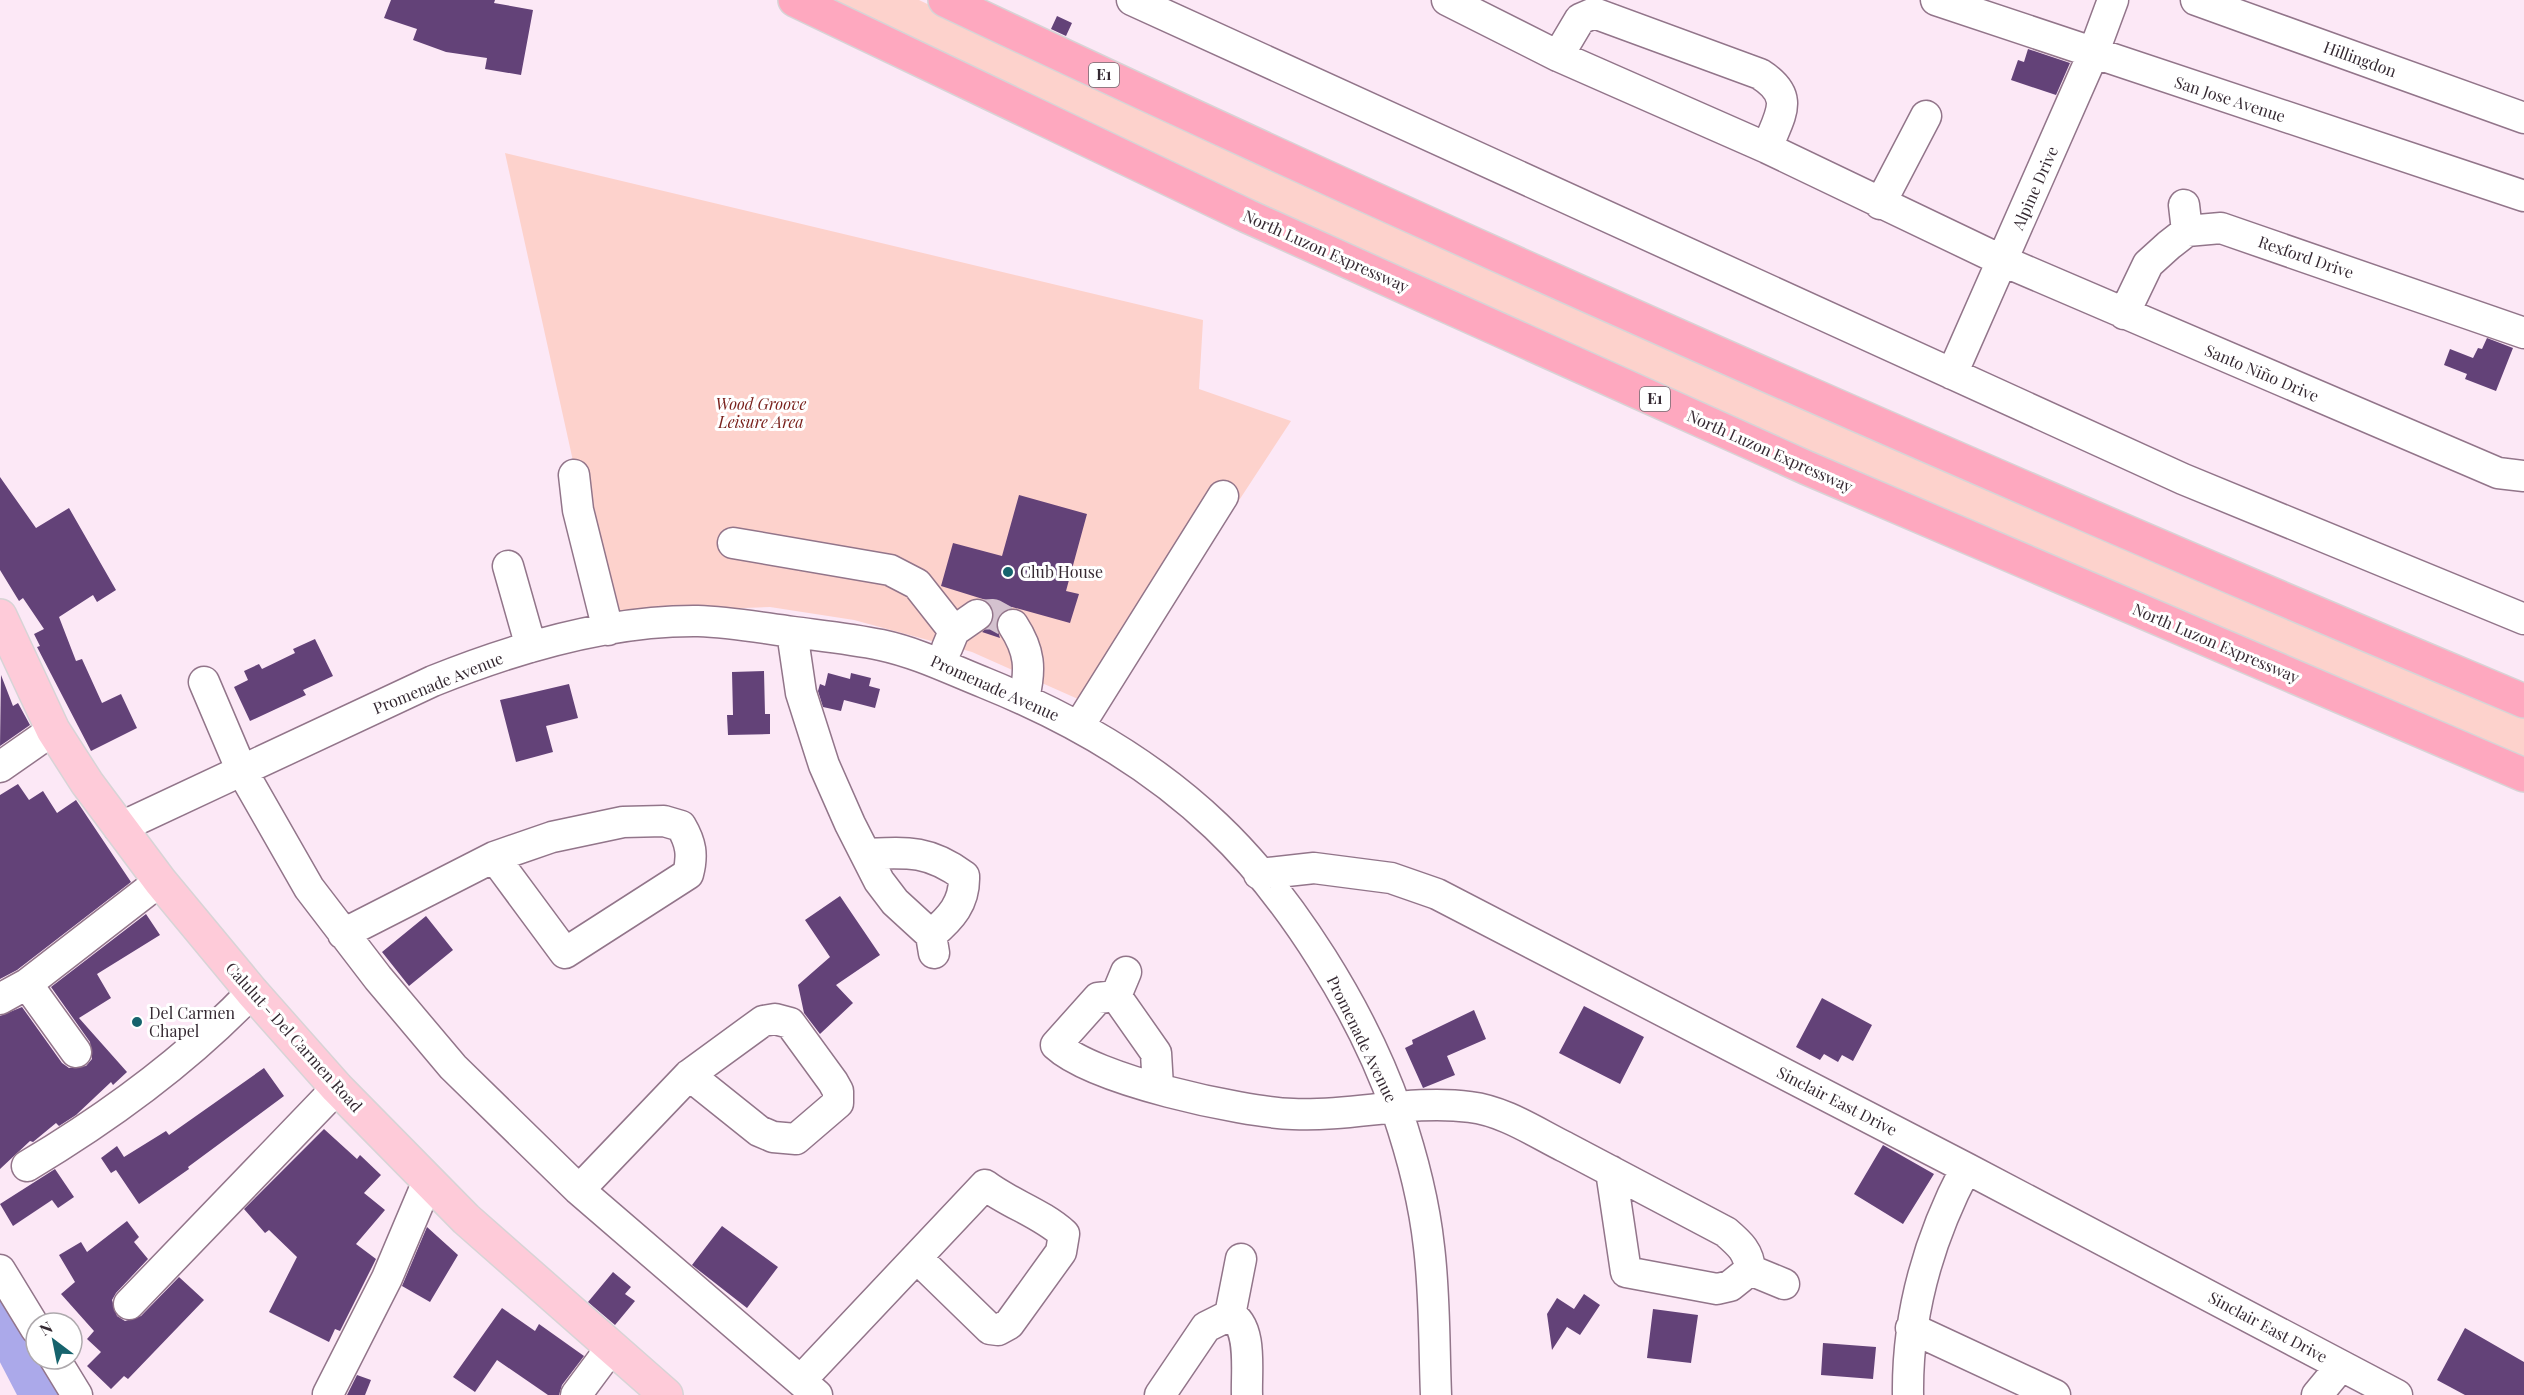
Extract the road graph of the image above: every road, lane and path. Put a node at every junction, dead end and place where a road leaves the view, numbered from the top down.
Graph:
1 (795, 0) edge
2 (945, 0) edge
3 (1132, 0) edge
4 (1447, 0) edge
5 (1936, 0) edge
6 (2113, 0) edge
7 (2196, 0) edge
8 (2093, 54) junction
9 (1558, 56) junction
10 (1926, 116) dead end
11 (2524, 118) edge
12 (1767, 148) junction
13 (2524, 196) edge
14 (1880, 204) junction
15 (2003, 261) junction
16 (2124, 314) junction
17 (2524, 333) edge
18 (1952, 374) junction
19 (574, 476) dead end
20 (2524, 476) edge
21 (1222, 496) dead end
22 (733, 543) dead end
23 (508, 566) dead end
24 (0, 618) edge
25 (2524, 619) edge
26 (1013, 625) tunnel mouth
27 (608, 630) junction
28 (792, 632) junction
29 (531, 647) junction
30 (942, 662) junction
31 (204, 682) dead end
32 (1024, 698) junction
33 (2524, 701) edge
34 (1079, 726) junction
35 (53, 730) junction
36 (0, 767) edge
37 (241, 769) junction
38 (2524, 775) edge
39 (119, 828) junction
40 (866, 854) junction
41 (494, 857) junction
42 (1259, 874) junction
43 (160, 881) junction
44 (343, 934) junction
45 (27, 984) junction
46 (252, 992) junction
47 (0, 999) edge
48 (76, 1052) dead end
49 (689, 1075) junction
50 (1158, 1087) junction
51 (337, 1088) junction
52 (1396, 1108) junction
53 (27, 1166) dead end
54 (1966, 1168) junction
55 (1611, 1171) junction
56 (428, 1180) junction
57 (579, 1190) junction
58 (1241, 1258) dead end
59 (918, 1259) junction
60 (0, 1270) edge
61 (1750, 1270) junction
62 (1784, 1284) dead end
63 (129, 1304) dead end
64 (25, 1311) edge
65 (1230, 1315) junction
66 (1911, 1328) junction
67 (611, 1347) junction
68 (2341, 1366) junction
69 (62, 1371) edge
70 (809, 1387) edge
71 (328, 1394) edge
72 (77, 1395) edge
73 (576, 1395) edge
74 (666, 1395) edge
75 (1160, 1395) edge
76 (1248, 1395) edge
77 (1436, 1395) edge
78 (1908, 1395) edge
79 (2055, 1395) edge
80 (2316, 1395) edge
81 (2397, 1395) edge

1 - 38 highway, North Luzon Expressway / E1
2 - 33 highway, E1
3 - 18 street
4 - 9 street, Santo Niño Drive
5 - 8 street, San Jose Avenue
6 - 8 street, Alpine Drive
7 - 11 street, Hillingdon
8 - 13 street, San Jose Avenue
8 - 15 street, Alpine Drive
9 - 12 street, Santo Niño Drive
9 - 12 street
10 - 14 street
12 - 14 street, Santo Niño Drive
14 - 15 street, Santo Niño Drive
15 - 16 street, Santo Niño Drive
15 - 18 street, Alpine Drive
16 - 17 street, Rexford Drive
16 - 20 street, Santo Niño Drive
18 - 25 street
19 - 27 street
21 - 34 street
22 - 30 street
23 - 29 street
24 - 35 main road, Calulut - Del Carmen Road
26 - 32 street
27 - 28 street, Promenade Avenue
27 - 29 street, Promenade Avenue
28 - 30 street, Promenade Avenue
28 - 40 street
29 - 37 street, Promenade Avenue
30 - 32 street, Promenade Avenue
31 - 37 street
32 - 34 street, Promenade Avenue
34 - 42 street, Promenade Avenue
35 - 36 street
35 - 39 main road, Calulut - Del Carmen Road
37 - 39 street, Promenade Avenue
37 - 44 street
39 - 43 main road, Calulut - Del Carmen Road
40 - 40 street
41 - 41 street
41 - 44 street
42 - 52 street, Promenade Avenue
42 - 54 street, Sinclair East Drive
43 - 45 street
43 - 46 main road, Calulut - Del Carmen Road
44 - 57 street
45 - 47 street
45 - 48 street
46 - 51 main road, Calulut - Del Carmen Road
46 - 53 street
49 - 49 street
49 - 57 street
50 - 50 street
50 - 52 street
51 - 56 main road, Calulut - Del Carmen Road
51 - 63 street
52 - 55 street
52 - 77 street, Promenade Avenue
54 - 66 street
54 - 68 street, Sinclair East Drive
55 - 61 street
55 - 61 street
56 - 67 main road, Calulut - Del Carmen Road
56 - 71 street
57 - 70 street
58 - 65 street
59 - 59 street
59 - 70 street
60 - 64 street
61 - 62 street
65 - 75 street
65 - 76 street
66 - 78 street
66 - 79 street
67 - 73 street
67 - 74 main road, Calulut - Del Carmen Road
68 - 80 street
68 - 81 street, Sinclair East Drive
69 - 72 street

